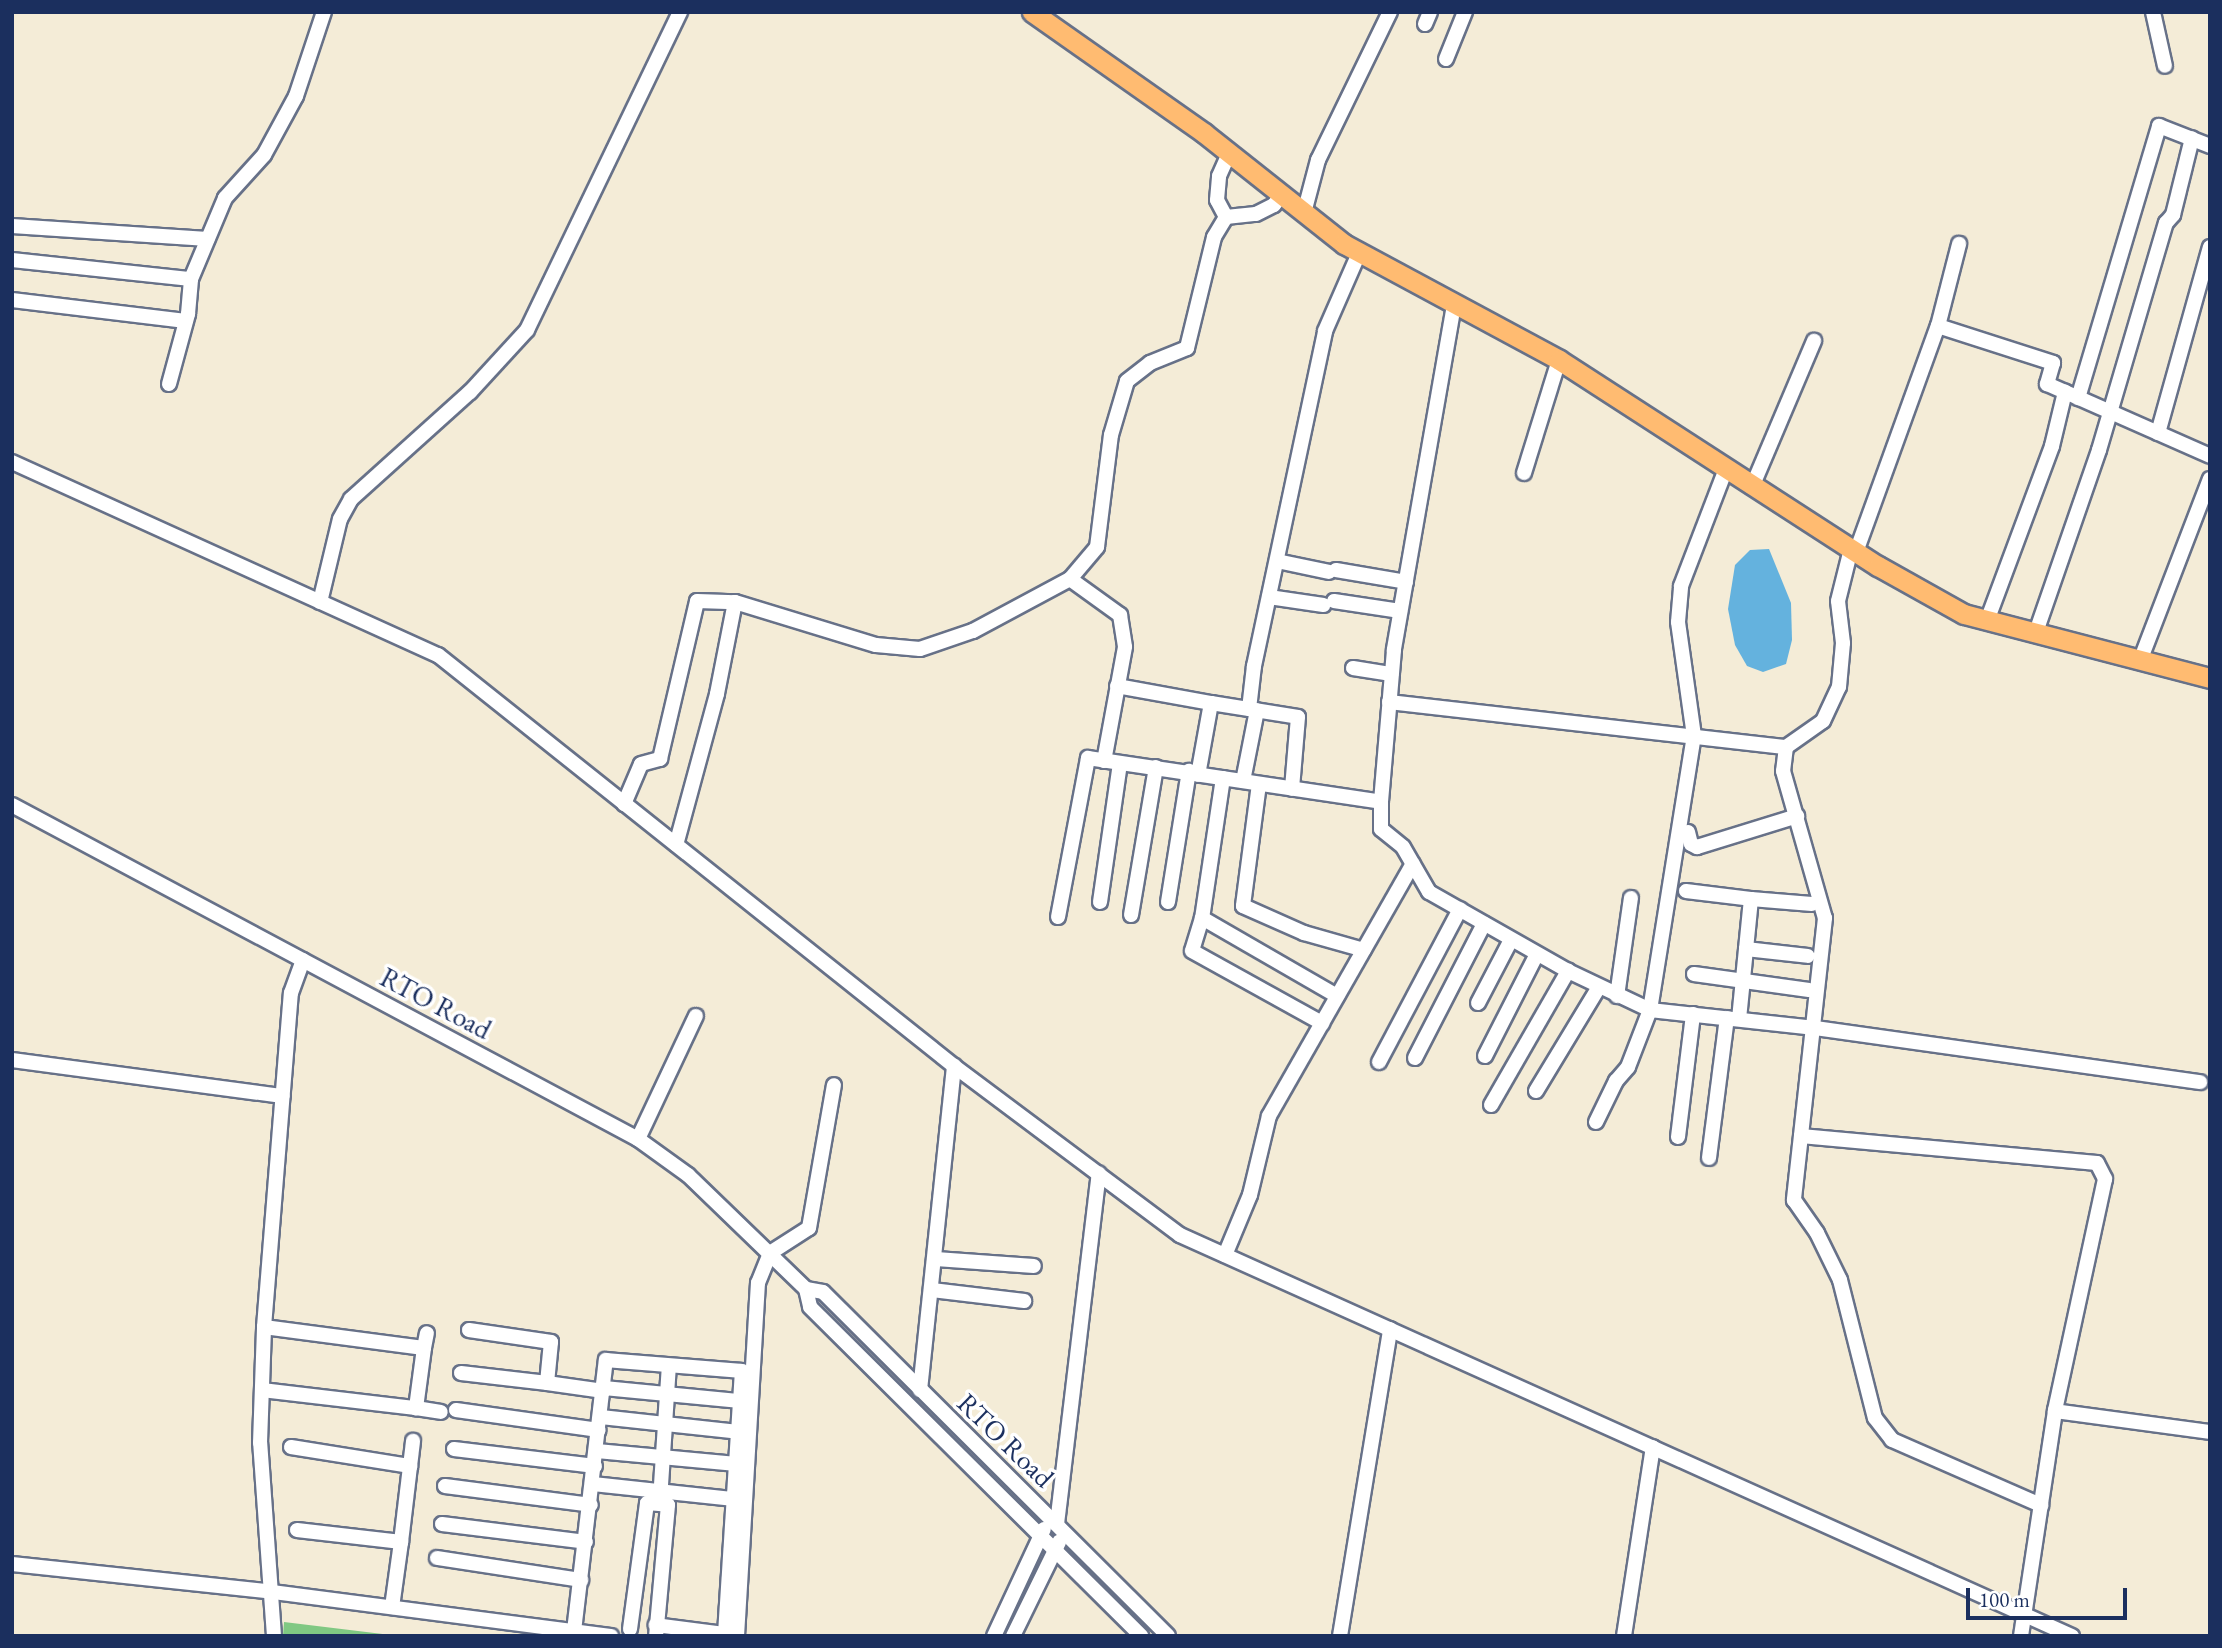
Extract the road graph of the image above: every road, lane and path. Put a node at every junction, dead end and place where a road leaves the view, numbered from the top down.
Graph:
1 (324, 12) edge
2 (680, 12) edge
3 (1032, 12) edge
4 (1390, 12) edge
5 (1465, 12) edge
6 (2153, 12) edge
7 (1446, 59) dead end
8 (2165, 66) dead end
9 (2192, 138) junction
10 (2210, 146) edge
11 (1229, 154) junction
12 (1281, 195) junction
13 (1304, 213) junction
14 (1226, 216) junction
15 (12, 226) edge
16 (208, 239) junction
17 (1959, 244) dead end
18 (2210, 247) edge
19 (1359, 253) junction
20 (12, 260) edge
21 (191, 279) junction
22 (12, 300) edge
23 (1454, 305) junction
24 (186, 321) junction
25 (1938, 326) junction
26 (1814, 341) dead end
27 (1559, 360) junction
28 (169, 384) dead end
29 (2072, 395) junction
30 (2110, 412) junction
31 (2158, 433) junction
32 (2210, 456) edge
33 (12, 462) edge
34 (1726, 469) junction
35 (1524, 473) dead end
36 (2210, 480) edge
37 (1752, 487) junction
38 (1853, 550) junction
39 (1277, 561) junction
40 (1070, 579) junction
41 (1406, 582) junction
42 (1269, 597) junction
43 (320, 602) junction
44 (735, 603) junction
45 (1400, 611) junction
46 (1987, 621) junction
47 (2035, 635) junction
48 (2140, 661) junction
49 (1353, 668) dead end
50 (1392, 674) junction
51 (2210, 678) edge
52 (1117, 686) junction
53 (1389, 702) junction
54 (1212, 703) junction
55 (1253, 709) junction
56 (1694, 736) junction
57 (1786, 747) junction
58 (1104, 761) junction
59 (1120, 764) junction
60 (1156, 766) junction
61 (1194, 773) junction
62 (1223, 778) junction
63 (1242, 781) junction
64 (1259, 784) junction
65 (1292, 789) junction
66 (1381, 802) junction
67 (624, 804) junction
68 (12, 805) edge
69 (1797, 816) junction
70 (1688, 832) dead end
71 (676, 845) junction
72 (1413, 864) junction
73 (1686, 891) dead end
74 (1631, 898) dead end
75 (1751, 899) junction
76 (1100, 902) dead end
77 (1168, 902) dead end
78 (1812, 904) dead end
79 (1460, 909) junction
80 (1131, 915) dead end
81 (1058, 917) dead end
82 (1202, 918) junction
83 (1484, 923) junction
84 (1511, 940) junction
85 (1746, 949) junction
86 (1364, 950) junction
87 (1537, 954) junction
88 (1808, 956) dead end
89 (303, 960) junction
90 (1568, 971) junction
91 (1694, 974) dead end
92 (1743, 981) junction
93 (1599, 987) junction
94 (1809, 990) dead end
95 (1337, 996) junction
96 (1617, 996) junction
97 (1478, 1003) dead end
98 (1650, 1010) junction
99 (1693, 1014) junction
100 (696, 1016) dead end
101 (1733, 1018) junction
102 (1322, 1023) junction
103 (1815, 1027) junction
104 (1485, 1056) dead end
105 (1415, 1058) dead end
106 (12, 1060) edge
107 (1379, 1062) dead end
108 (954, 1066) junction
109 (2200, 1082) dead end
110 (834, 1086) dead end
111 (1536, 1091) dead end
112 (283, 1096) junction
113 (1491, 1105) dead end
114 (1595, 1122) dead end
115 (1801, 1136) junction
116 (1678, 1138) dead end
117 (638, 1139) junction
118 (1709, 1158) dead end
119 (1098, 1174) junction
120 (770, 1253) junction
121 (1225, 1255) junction
122 (936, 1259) junction
123 (1034, 1266) dead end
124 (806, 1289) junction
125 (932, 1290) junction
126 (1024, 1301) dead end
127 (264, 1327) junction
128 (1390, 1329) junction
129 (469, 1330) dead end
130 (427, 1333) dead end
131 (424, 1349) junction
132 (669, 1366) junction
133 (461, 1373) dead end
134 (547, 1383) junction
135 (262, 1390) junction
136 (604, 1390) junction
137 (920, 1390) junction
138 (667, 1394) junction
139 (740, 1401) junction
140 (416, 1408) junction
141 (2055, 1411) junction
142 (600, 1423) junction
143 (665, 1424) junction
144 (738, 1432) junction
145 (2210, 1432) edge
146 (414, 1441) dead end
147 (291, 1447) dead end
148 (1653, 1447) junction
149 (454, 1449) dead end
150 (980, 1449) junction
151 (663, 1457) junction
152 (596, 1459) junction
153 (966, 1460) junction
154 (736, 1464) junction
155 (410, 1466) junction
156 (593, 1484) junction
157 (445, 1486) dead end
158 (660, 1498) junction
159 (734, 1499) junction
160 (591, 1505) junction
161 (2041, 1505) junction
162 (442, 1524) dead end
163 (1057, 1524) junction
164 (297, 1530) dead end
165 (1041, 1535) junction
166 (401, 1542) junction
167 (586, 1542) junction
168 (1056, 1549) junction
169 (437, 1558) dead end
170 (12, 1564) edge
171 (580, 1580) junction
172 (272, 1592) junction
173 (392, 1607) junction
174 (2024, 1616) junction
175 (630, 1629) dead end
176 (574, 1631) junction
177 (656, 1631) edge
178 (274, 1636) edge
179 (611, 1636) edge
180 (737, 1636) edge
181 (995, 1636) edge
182 (1013, 1636) edge
183 (1141, 1636) edge
184 (1168, 1636) edge
185 (1340, 1636) edge
186 (1624, 1636) edge
187 (2021, 1636) edge
188 (2072, 1636) edge

1 - 16 street
2 - 43 street
3 - 11 main road
4 - 13 street
5 - 7 street
6 - 8 street
9 - 10 street
9 - 29 street
9 - 30 street
11 - 12 main road
11 - 14 street
12 - 13 main road
12 - 14 street
13 - 19 main road
14 - 40 street
15 - 16 street
16 - 21 street
17 - 25 street
18 - 31 street
19 - 23 main road
19 - 39 street
20 - 21 street
21 - 24 street
22 - 24 street
23 - 27 main road
23 - 41 street
24 - 28 street
25 - 29 street
25 - 38 street
26 - 37 street
27 - 34 main road
27 - 35 street
29 - 30 street
29 - 46 street
30 - 31 street
30 - 47 street
31 - 32 street
33 - 43 street
34 - 37 main road
34 - 56 street
36 - 48 street
37 - 38 main road
38 - 46 main road
38 - 57 street
39 - 41 street
39 - 42 street
40 - 44 street
40 - 52 street
41 - 45 street
42 - 45 street
42 - 55 street
43 - 67 street
44 - 67 street
44 - 71 street
45 - 50 street
46 - 47 main road
47 - 48 main road
48 - 51 main road
49 - 50 street
50 - 53 street
52 - 54 street
52 - 58 street
53 - 56 street
53 - 66 street
54 - 55 street
54 - 61 street
55 - 63 street
55 - 65 street
56 - 57 street
56 - 98 street
57 - 69 street
58 - 59 street
58 - 81 street
59 - 60 street
59 - 76 street
60 - 61 street
60 - 80 street
61 - 62 street
61 - 77 street
62 - 63 street
62 - 82 street
63 - 64 street
64 - 65 street
64 - 86 street
65 - 66 street
66 - 72 street
67 - 71 street
68 - 89 street, RTO Road
69 - 70 street
69 - 103 street
71 - 108 street
72 - 79 street
72 - 86 street
73 - 75 street
74 - 96 street
75 - 78 street
75 - 85 street
79 - 83 street
79 - 107 street
82 - 95 street
82 - 102 street
83 - 84 street
83 - 105 street
84 - 87 street
84 - 97 street
85 - 88 street
85 - 92 street
86 - 95 street
87 - 90 street
87 - 104 street
89 - 112 street
89 - 117 street, RTO Road
90 - 93 street
90 - 113 street
91 - 92 street
92 - 94 street
92 - 101 street
93 - 96 street
93 - 111 street
95 - 102 street
96 - 98 street
98 - 99 street
98 - 114 street
99 - 101 street
99 - 116 street
100 - 117 street
101 - 103 street
101 - 118 street
102 - 121 street
103 - 109 street
103 - 115 street
106 - 112 street
108 - 119 street
108 - 122 street
110 - 120 street
112 - 127 street
115 - 141 street
115 - 161 street
117 - 120 street, RTO Road
119 - 121 street
119 - 163 street
120 - 124 street, RTO Road
120 - 180 street
121 - 128 street
122 - 123 street
122 - 125 street
124 - 137 street, RTO Road
124 - 153 street, RTO Road
125 - 126 street
125 - 137 street
127 - 131 street
127 - 135 street
128 - 148 street
128 - 185 street
129 - 134 street
130 - 131 street
131 - 140 street
132 - 136 street
132 - 138 street
132 - 139 street
133 - 134 street
134 - 136 street
135 - 140 street
135 - 172 street
136 - 138 street
136 - 142 street
137 - 150 street, RTO Road
138 - 139 street
138 - 143 street
139 - 144 street
140 - 142 street
141 - 145 street
141 - 161 street
142 - 143 street
142 - 152 street
143 - 144 street
143 - 151 street
144 - 154 street
146 - 155 street
147 - 155 street
148 - 174 street
148 - 186 street
149 - 152 street
150 - 153 street
150 - 163 street, RTO Road
151 - 152 street
151 - 154 street
151 - 158 street
152 - 156 street
153 - 165 street, RTO Road
154 - 159 street
155 - 166 street
156 - 158 street
156 - 160 street
157 - 160 street
158 - 159 street
158 - 175 street
158 - 177 street
159 - 177 street
160 - 167 street
161 - 174 street
162 - 167 street
163 - 165 street
163 - 168 street
163 - 184 street, RTO Road
164 - 166 street
165 - 168 street, RTO Road
165 - 181 street
166 - 173 street
167 - 171 street
168 - 182 street
168 - 183 street, RTO Road
169 - 171 street
170 - 172 street
171 - 176 street
172 - 173 street
172 - 178 street
173 - 176 street
174 - 187 street
174 - 188 street
176 - 179 street

